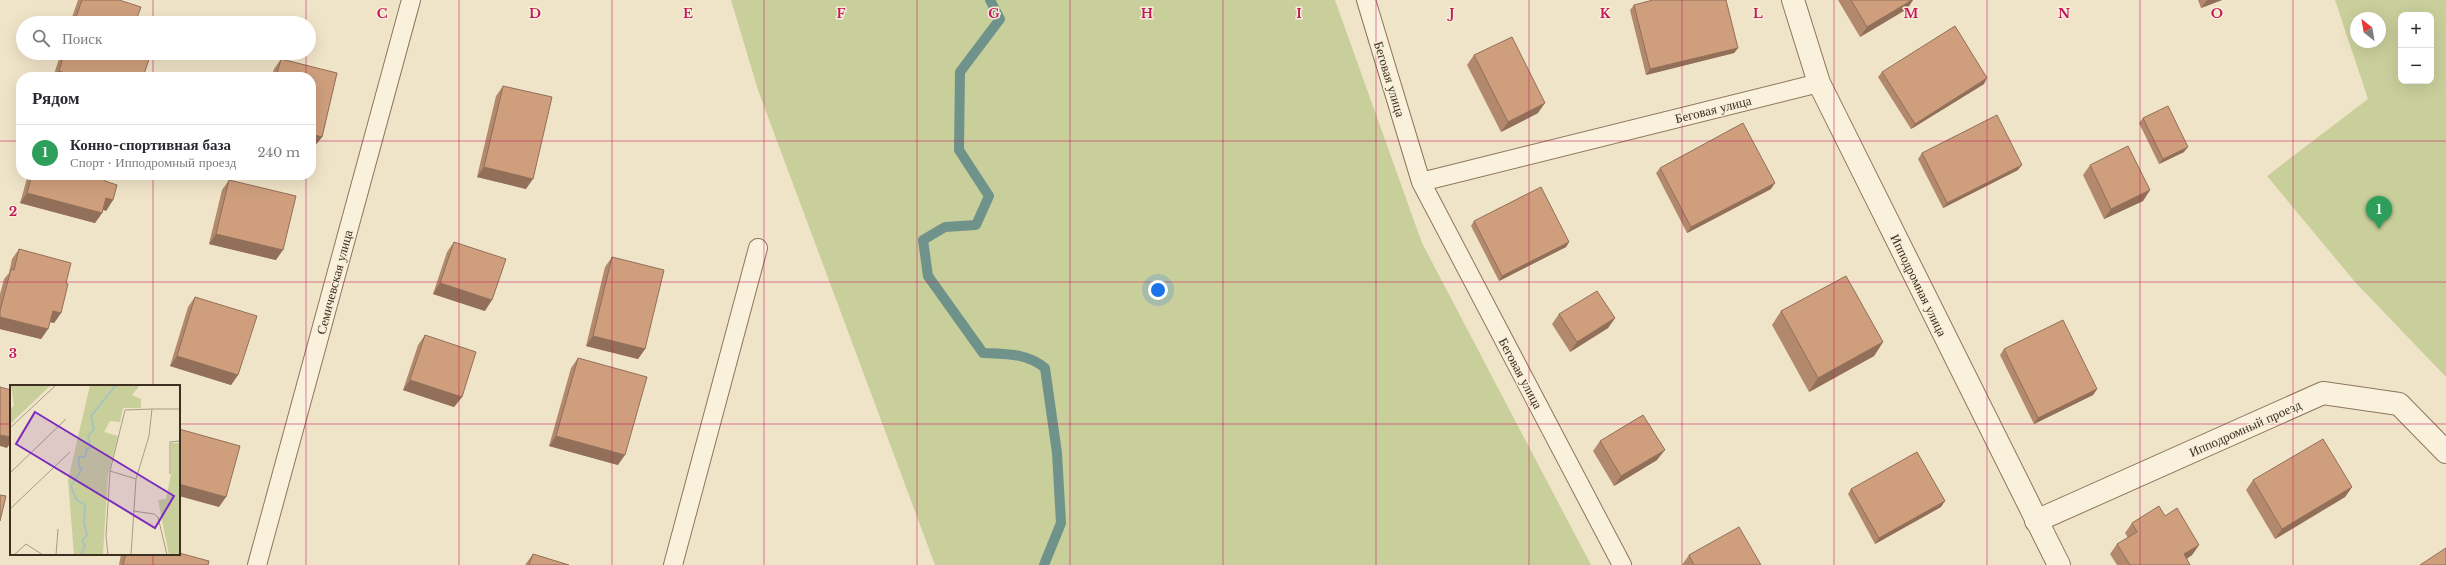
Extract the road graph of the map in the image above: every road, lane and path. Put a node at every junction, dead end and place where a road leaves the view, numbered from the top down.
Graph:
1 (411, 0) edge
2 (1366, 0) edge
3 (1793, 0) edge
4 (1819, 83) junction
5 (1421, 182) junction
6 (758, 248) dead end
7 (2446, 452) edge
8 (2036, 521) junction
9 (257, 565) edge
10 (673, 565) edge
11 (1622, 565) edge
12 (2059, 565) edge

1 - 9 lane, Семичевская улица
2 - 5 lane, Беговая улица
3 - 4 street, Ипподромная улица
4 - 5 lane, Беговая улица
4 - 8 street, Ипподромная улица
5 - 11 lane, Беговая улица
6 - 10 lane
7 - 8 street, Ипподромный проезд
8 - 12 street, Ипподромная улица

